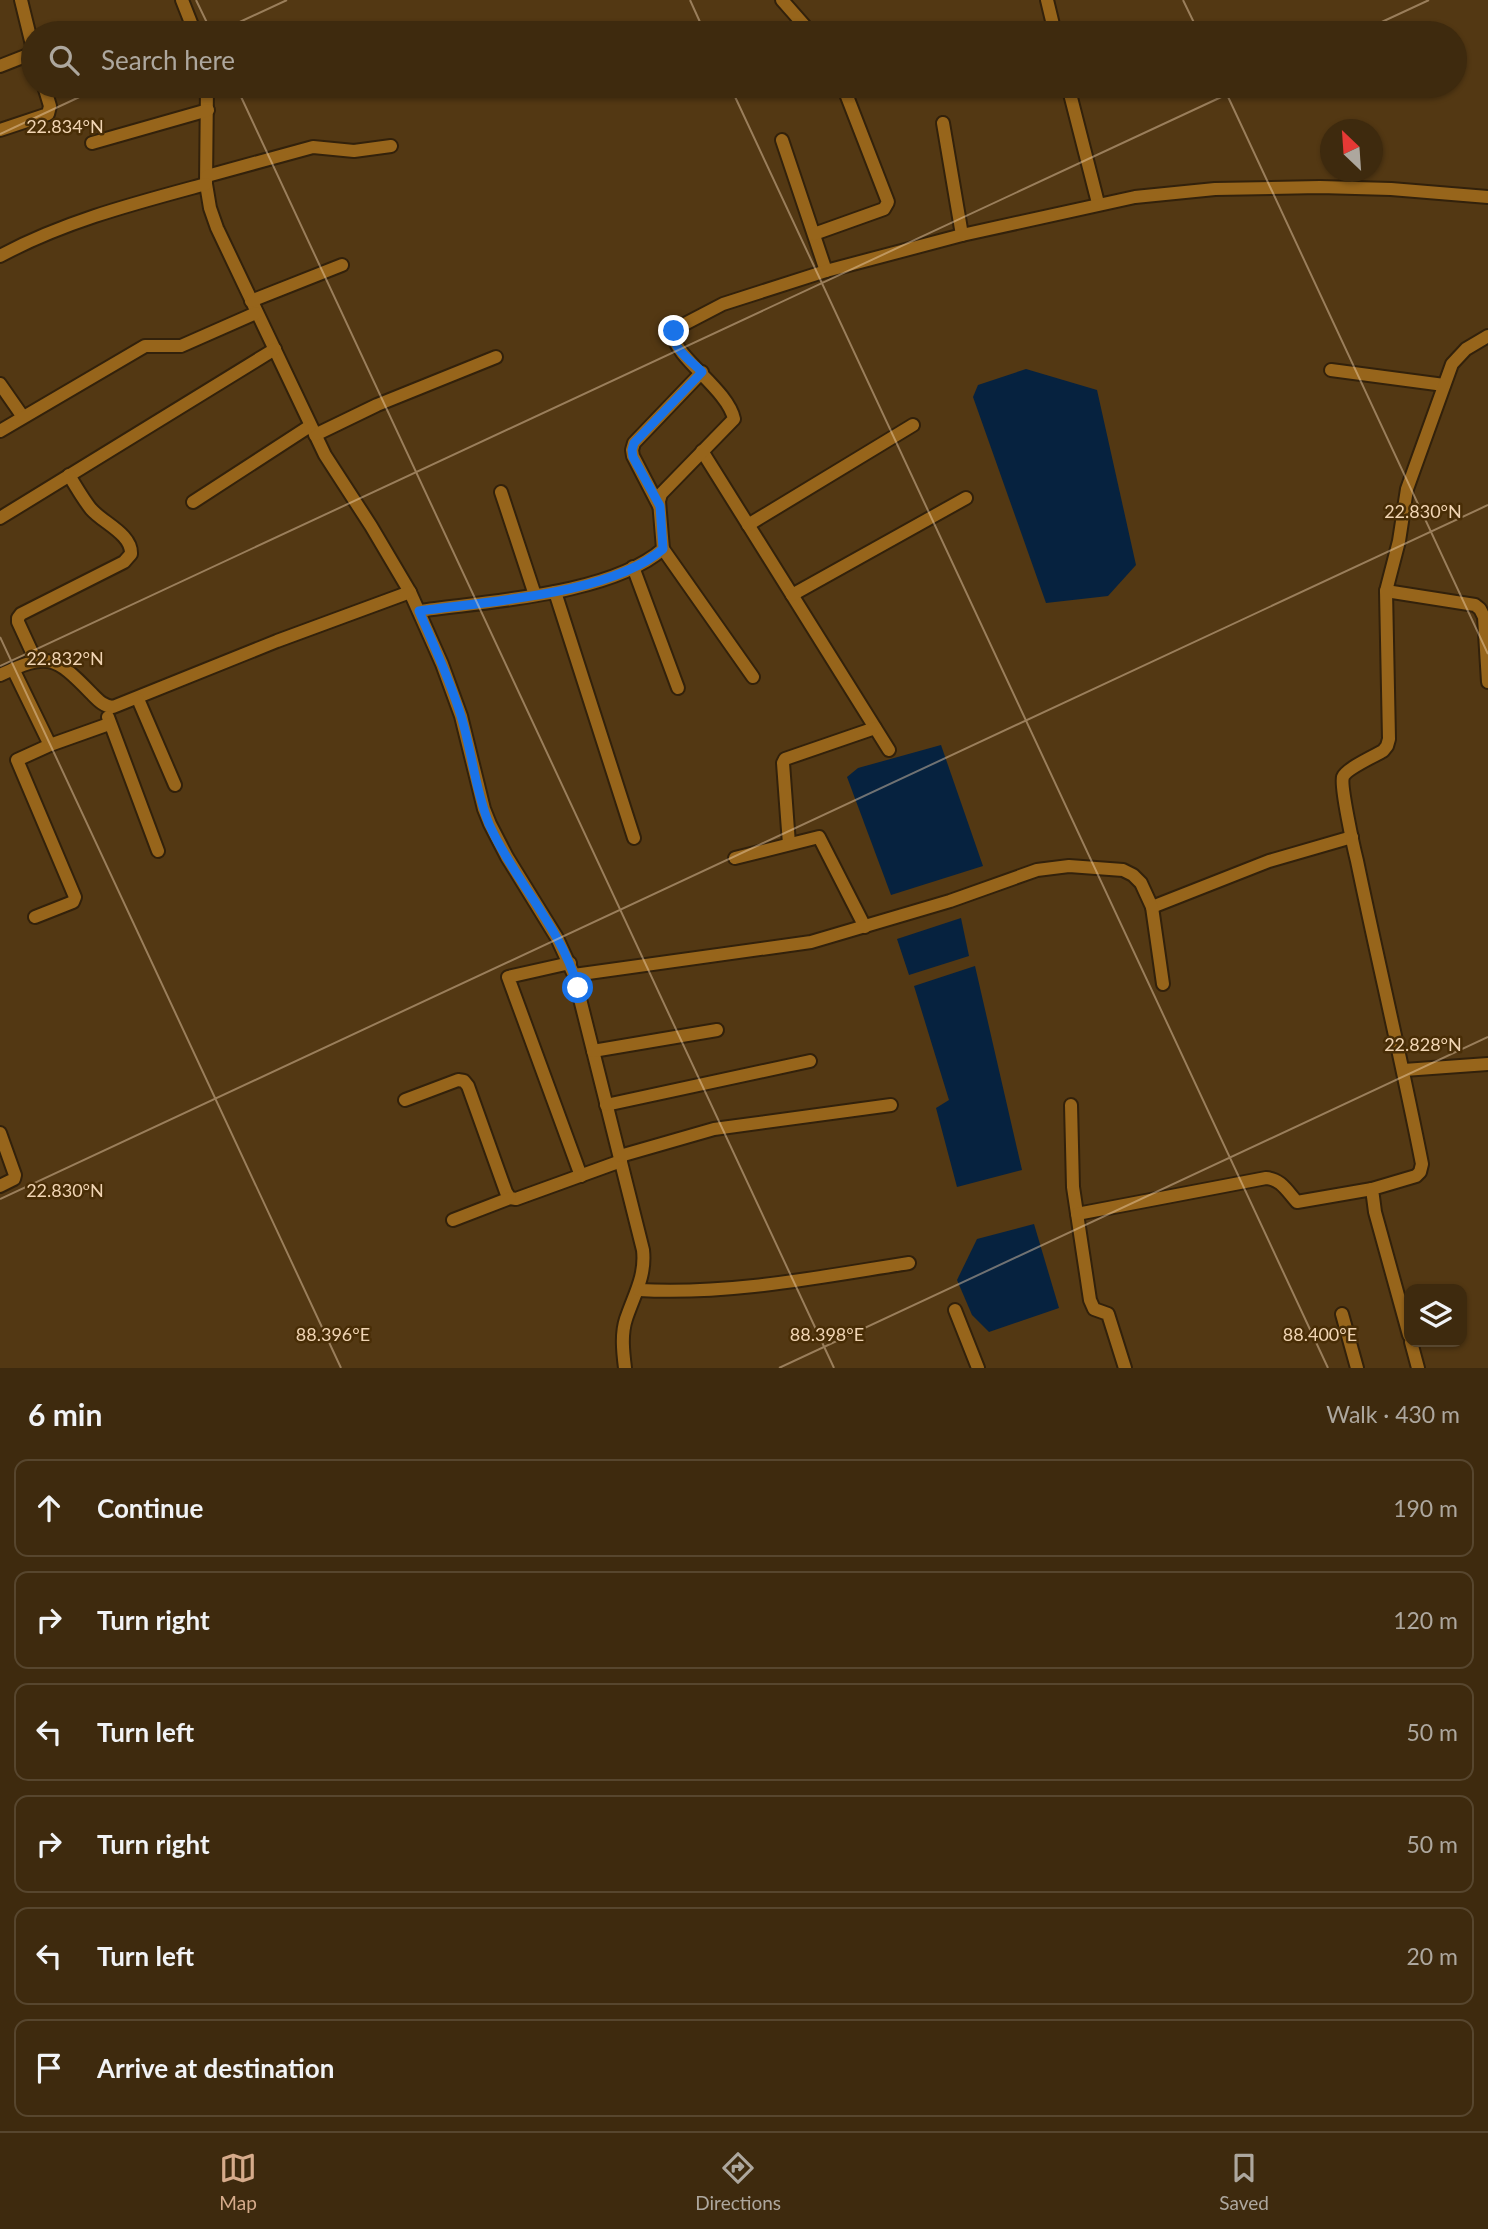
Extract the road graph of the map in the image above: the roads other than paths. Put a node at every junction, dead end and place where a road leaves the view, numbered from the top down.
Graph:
1 (21, 0) edge
2 (182, 0) edge
3 (782, 0) edge
4 (1047, 0) edge
5 (26, 21) edge
6 (190, 21) edge
7 (800, 21) edge
8 (1052, 21) edge
9 (21, 56) edge
10 (0, 66) edge
11 (48, 98) edge
12 (207, 98) edge
13 (848, 98) edge
14 (1071, 98) edge
15 (208, 110) junction
16 (943, 122) dead end
17 (0, 130) edge
18 (782, 140) dead end
19 (93, 143) dead end
20 (391, 146) dead end
21 (207, 180) junction
22 (1488, 197) edge
23 (1098, 204) junction
24 (814, 234) junction
25 (962, 235) junction
26 (0, 256) edge
27 (342, 265) dead end
28 (827, 271) junction
29 (254, 307) junction
30 (1488, 335) edge
31 (275, 349) junction
32 (496, 357) dead end
33 (1331, 370) dead end
34 (702, 372) junction
35 (0, 384) edge
36 (1444, 385) junction
37 (23, 417) junction
38 (914, 425) dead end
39 (312, 430) junction
40 (0, 431) edge
41 (702, 451) junction
42 (69, 475) junction
43 (501, 492) dead end
44 (966, 498) dead end
45 (193, 502) dead end
46 (660, 506) junction
47 (0, 518) edge
48 (748, 525) junction
49 (663, 549) junction
50 (633, 567) junction
51 (411, 592) junction
52 (555, 592) junction
53 (1386, 592) junction
54 (535, 594) junction
55 (792, 595) junction
56 (419, 611) junction
57 (36, 661) junction
58 (13, 669) junction
59 (0, 675) edge
60 (753, 677) dead end
61 (1488, 682) edge
62 (678, 688) dead end
63 (138, 699) junction
64 (107, 706) junction
65 (109, 724) junction
66 (875, 728) junction
67 (50, 745) junction
68 (889, 750) dead end
69 (175, 785) dead end
70 (1352, 837) junction
71 (634, 838) dead end
72 (789, 844) junction
73 (158, 851) dead end
74 (735, 858) dead end
75 (1152, 907) junction
76 (35, 917) dead end
77 (865, 927) junction
78 (572, 969) junction
79 (1163, 984) dead end
80 (717, 1030) dead end
81 (593, 1051) junction
82 (810, 1061) dead end
83 (1488, 1065) edge
84 (1404, 1070) junction
85 (405, 1100) dead end
86 (606, 1105) junction
87 (891, 1105) dead end
88 (1071, 1105) dead end
89 (0, 1134) edge
90 (620, 1159) junction
91 (581, 1176) junction
92 (0, 1186) edge
93 (1372, 1189) junction
94 (510, 1198) junction
95 (1077, 1214) junction
96 (453, 1220) dead end
97 (909, 1263) dead end
98 (639, 1290) junction
99 (956, 1310) dead end
100 (1342, 1314) dead end
101 (1404, 1317) edge
102 (1412, 1347) edge
103 (625, 1368) edge
104 (978, 1368) edge
105 (1125, 1368) edge
106 (1357, 1368) edge
107 (1418, 1368) edge

1 - 5 street
2 - 6 street
3 - 7 street
4 - 8 street
9 - 10 street
11 - 17 street
12 - 15 street
13 - 24 street
14 - 23 street
15 - 19 street
15 - 21 street
16 - 25 street
18 - 24 street
20 - 21 street
21 - 26 street
21 - 29 street
22 - 23 street
23 - 25 street
24 - 28 street
25 - 28 street
27 - 29 street
28 - 34 street
29 - 31 street
29 - 37 street
30 - 36 street
31 - 39 street
31 - 42 street
32 - 39 street
33 - 36 street
34 - 41 street
34 - 46 street
35 - 37 street
36 - 53 street
37 - 40 street
38 - 48 street
39 - 45 street
39 - 51 street
41 - 46 street
41 - 48 street
42 - 47 street
42 - 57 street
43 - 54 street
44 - 55 street
46 - 49 street
48 - 55 street
49 - 50 street
49 - 60 street
50 - 52 street
50 - 62 street
51 - 56 street
51 - 63 street
52 - 54 street
52 - 71 street
53 - 61 street
53 - 70 street
54 - 56 street
55 - 66 street
56 - 78 street
57 - 58 street
57 - 64 street
58 - 59 street
58 - 67 street
63 - 64 street
63 - 69 street
64 - 65 street
65 - 67 street
65 - 73 street
66 - 68 street
66 - 72 street
67 - 76 street
70 - 75 street
70 - 84 street
72 - 74 street
72 - 77 street
75 - 77 street
75 - 79 street
77 - 78 street
78 - 81 street
78 - 91 street
80 - 81 street
81 - 86 street
82 - 86 street
83 - 84 street
84 - 93 street
85 - 94 street
86 - 90 street
87 - 90 street
88 - 95 street
89 - 92 street
90 - 91 street
90 - 98 street
91 - 94 street
93 - 95 street
93 - 101 street
94 - 96 street
95 - 105 street
97 - 98 street
98 - 103 street
99 - 104 street
100 - 106 street
102 - 107 street

